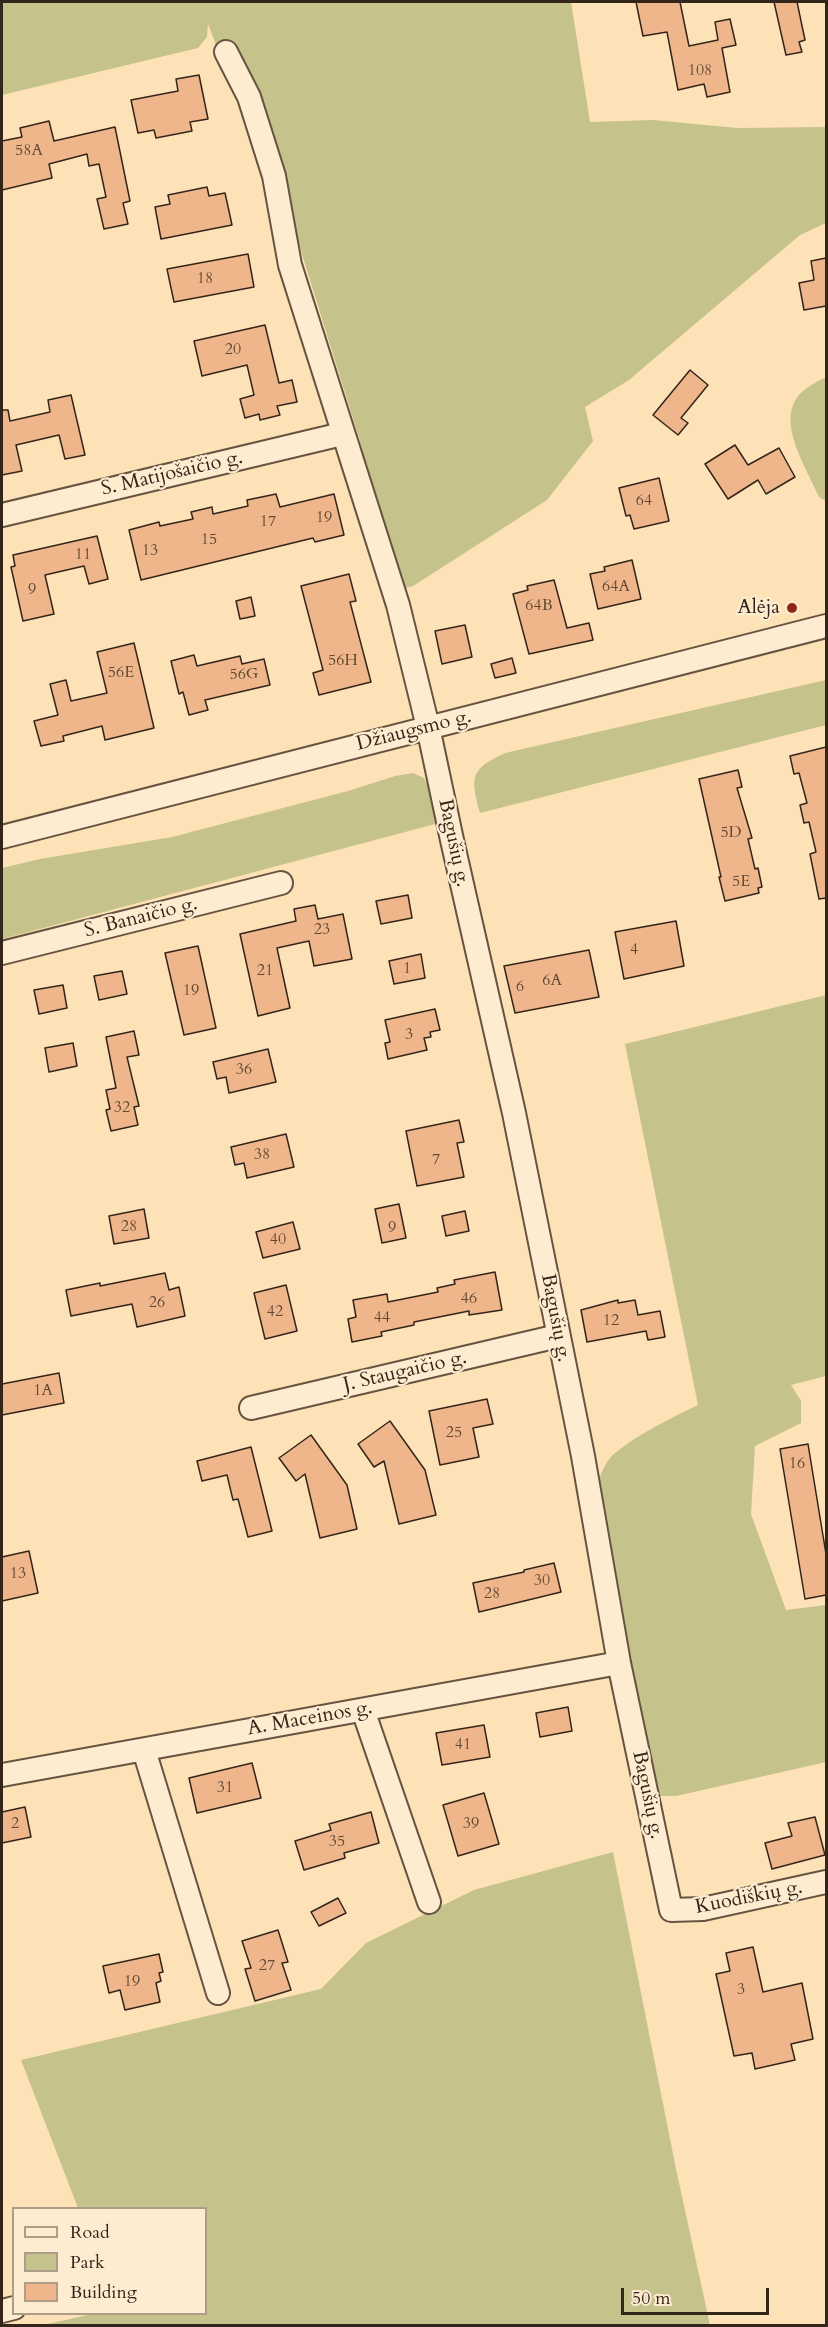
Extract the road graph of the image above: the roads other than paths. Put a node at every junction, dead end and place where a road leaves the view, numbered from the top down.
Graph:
1 (226, 52) dead end
2 (342, 434) junction
3 (2, 515) edge
4 (826, 626) edge
5 (428, 727) junction
6 (2, 837) edge
7 (281, 883) dead end
8 (2, 953) edge
9 (558, 1336) junction
10 (251, 1408) dead end
11 (620, 1663) junction
12 (363, 1710) junction
13 (144, 1750) junction
14 (2, 1775) edge
15 (826, 1882) edge
16 (429, 1902) dead end
17 (671, 1911) joint
18 (218, 1993) dead end

1 - 2 street, Bagušių g.
2 - 3 street, S. Matijošaičio g.
2 - 5 street, Bagušių g.
4 - 5 street, Džiaugsmo g.
5 - 6 street, Džiaugsmo g.
5 - 9 street, Bagušių g.
7 - 8 street, S. Banaičio g.
9 - 10 street, J. Staugaičio g.
9 - 11 street, Bagušių g.
11 - 12 street, A. Maceinos g.
11 - 17 street, Bagušių g.
12 - 13 street, A. Maceinos g.
12 - 16 street
13 - 14 street, A. Maceinos g.
13 - 18 street
15 - 17 street, Kuodiškių g.

